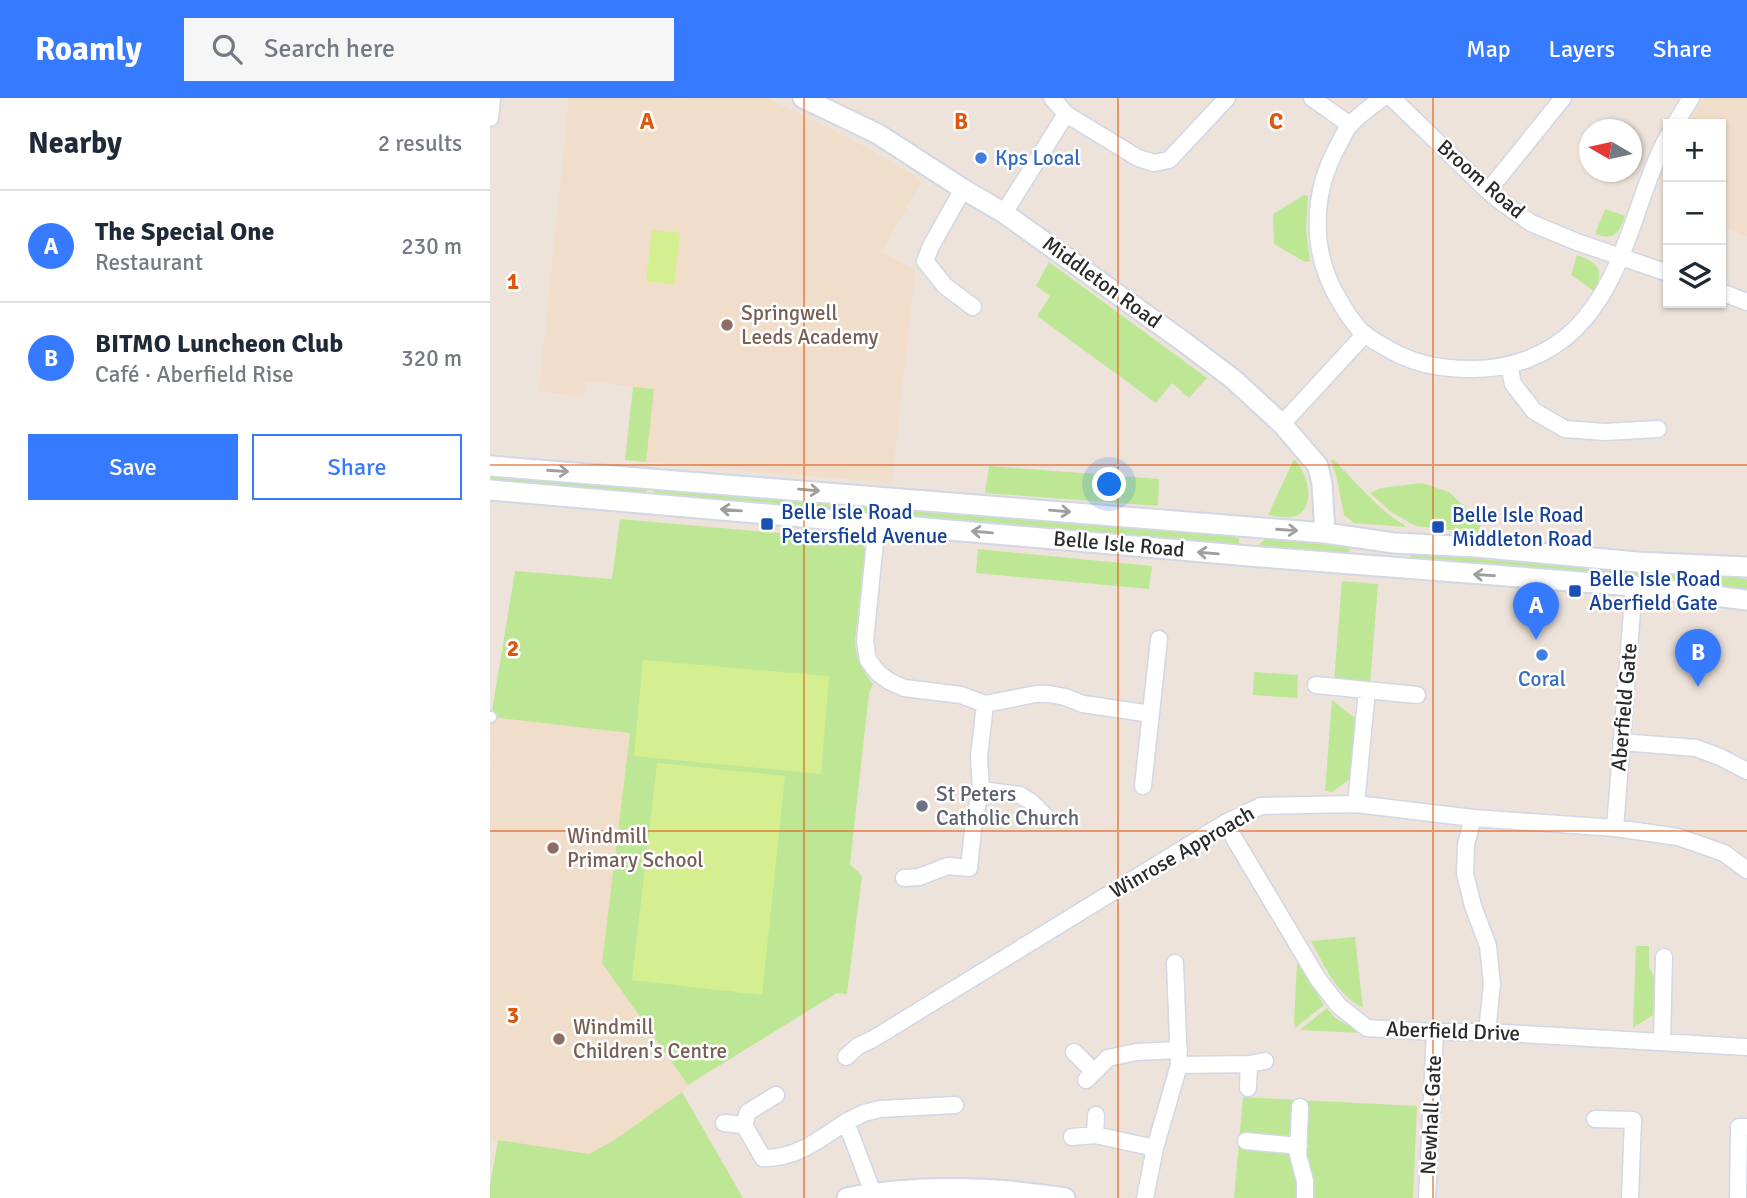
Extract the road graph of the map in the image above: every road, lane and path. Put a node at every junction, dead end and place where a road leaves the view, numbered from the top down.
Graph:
1 (492, 98) edge
2 (803, 98) edge
3 (1052, 98) edge
4 (1227, 98) edge
5 (1312, 98) edge
6 (1382, 98) edge
7 (1392, 98) edge
8 (1563, 98) edge
9 (1691, 98) edge
10 (1066, 114) junction
11 (490, 118) edge
12 (1678, 119) edge
13 (1350, 125) junction
14 (1663, 147) edge
15 (963, 189) junction
16 (1488, 191) junction
17 (1004, 213) junction
18 (1620, 256) junction
19 (1663, 271) edge
20 (1726, 294) edge
21 (1747, 302) edge
22 (972, 307) dead end
23 (1365, 334) junction
24 (1509, 365) junction
25 (1282, 424) junction
26 (1658, 429) dead end
27 (490, 466) edge
28 (490, 489) edge
29 (877, 523) junction
30 (1252, 527) junction
31 (1325, 533) junction
32 (1394, 543) junction
33 (1249, 556) junction
34 (1747, 566) edge
35 (1392, 567) junction
36 (1634, 586) junction
37 (1747, 600) edge
38 (1159, 639) dead end
39 (1316, 685) dead end
40 (1367, 690) junction
41 (1417, 695) dead end
42 (985, 704) junction
43 (1151, 714) junction
44 (1621, 742) junction
45 (1747, 771) edge
46 (1143, 786) dead end
47 (981, 790) junction
48 (1356, 804) junction
49 (1473, 818) junction
50 (1048, 819) dead end
51 (1225, 823) junction
52 (1615, 828) junction
53 (1747, 870) edge
54 (904, 878) dead end
55 (1664, 957) dead end
56 (1175, 963) dead end
57 (1435, 1032) junction
58 (1487, 1032) junction
59 (1661, 1042) junction
60 (851, 1046) dead end
61 (1747, 1047) edge
62 (1074, 1052) dead end
63 (1179, 1058) junction
64 (1248, 1088) dead end
65 (776, 1095) dead end
66 (955, 1105) dead end
67 (1300, 1107) dead end
68 (1096, 1115) dead end
69 (1595, 1119) dead end
70 (846, 1122) junction
71 (724, 1123) dead end
72 (744, 1125) junction
73 (1747, 1128) edge
74 (1095, 1135) junction
75 (1072, 1137) dead end
76 (1246, 1141) dead end
77 (1299, 1146) junction
78 (1155, 1148) junction
79 (873, 1193) junction
80 (848, 1198) edge
81 (1065, 1198) edge
82 (1145, 1198) edge
83 (1305, 1198) edge
84 (1427, 1198) edge
85 (1630, 1198) edge
86 (1738, 1198) edge

1 - 11 street
2 - 15 street, Middleton Road
3 - 10 street
4 - 10 street
5 - 13 street
6 - 13 street
7 - 16 street, Broom Road
8 - 16 street
9 - 12 street
10 - 17 street
13 - 23 street
14 - 18 street
15 - 17 street, Middleton Road
15 - 22 street
16 - 18 street, Broom Road
17 - 25 street, Middleton Road
18 - 19 street, Broom Road
18 - 24 street
20 - 21 street
23 - 24 street
23 - 25 street
24 - 26 street
25 - 31 street, Middleton Road
27 -> 30 street, Belle Isle Road
29 -> 28 street, Belle Isle Road
33 -> 29 street, Belle Isle Road
29 - 42 street
30 -> 31 street, Belle Isle Road
30 - 33 street
31 - 32 street, Belle Isle Road
32 - 34 street, Belle Isle Road
32 - 35 street
33 - 35 street, Belle Isle Road
36 -> 35 street, Belle Isle Road
36 - 37 street, Belle Isle Road
36 - 44 street, Aberfield Gate
38 - 43 street
39 - 40 street
40 - 41 street
40 - 48 street
42 - 43 street
42 - 47 street
43 - 46 street
44 - 45 street
44 - 52 street, Aberfield Gate
47 - 50 street
47 - 54 street
48 - 49 street, Winrose Approach
48 - 51 street, Winrose Approach
49 - 52 street, Winrose Approach
49 - 58 street
51 - 57 street, Aberfield Drive
51 - 60 street, Winrose Approach
52 - 53 street, Winrose Approach
55 - 59 street
56 - 63 street
57 - 58 street, Aberfield Drive
57 - 84 street, Newhall Gate
58 - 59 street, Aberfield Drive
59 - 61 street, Aberfield Drive
62 - 63 street
63 - 64 street
63 - 78 street
65 - 72 street
66 - 70 street
67 - 77 street
68 - 74 street
69 - 85 street
70 - 72 street
70 - 79 street
71 - 72 street
73 - 86 street
74 - 75 street
74 - 78 street
76 - 77 street
77 - 83 street
78 - 82 street
79 - 80 street
79 - 81 street

